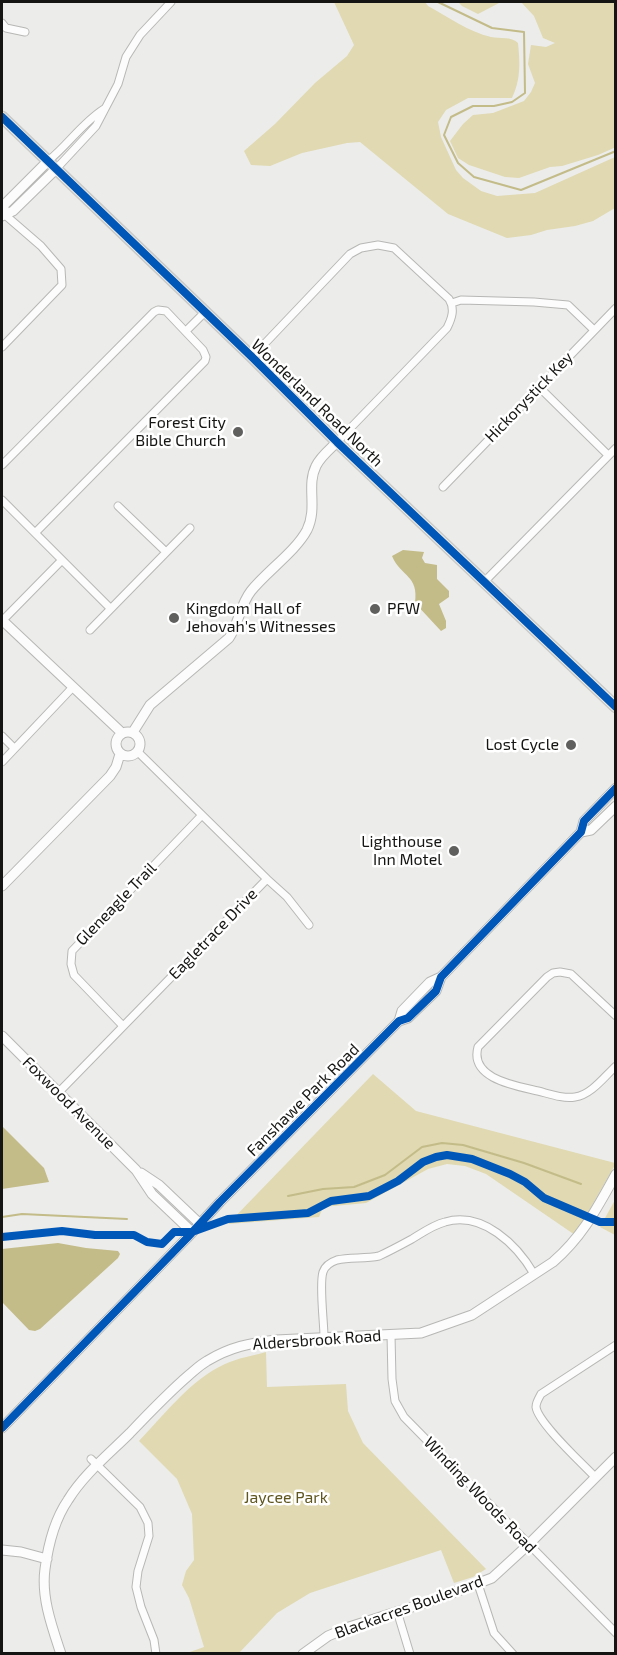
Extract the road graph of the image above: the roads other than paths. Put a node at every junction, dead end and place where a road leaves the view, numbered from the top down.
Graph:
1 (171, 2) edge
2 (2, 23) edge
3 (25, 32) dead end
4 (104, 109) junction
5 (2, 117) edge
6 (52, 165) junction
7 (2, 215) edge
8 (452, 303) junction
9 (615, 308) edge
10 (204, 313) junction
11 (594, 330) junction
12 (186, 331) junction
13 (2, 347) edge
14 (252, 357) junction
15 (539, 387) junction
16 (337, 442) junction
17 (615, 448) edge
18 (608, 455) junction
19 (2, 465) edge
20 (442, 487) dead end
21 (2, 500) edge
22 (118, 506) dead end
23 (190, 528) dead end
24 (35, 533) junction
25 (166, 552) junction
26 (62, 560) junction
27 (484, 582) junction
28 (110, 608) junction
29 (2, 620) edge
30 (90, 630) dead end
31 (73, 687) junction
32 (615, 708) edge
33 (132, 732) junction
34 (122, 733) junction
35 (2, 736) edge
36 (14, 748) junction
37 (138, 752) junction
38 (120, 754) junction
39 (2, 762) edge
40 (615, 789) edge
41 (615, 806) edge
42 (202, 815) junction
43 (581, 832) junction
44 (267, 879) junction
45 (2, 886) edge
46 (309, 925) dead end
47 (615, 1016) edge
48 (123, 1026) junction
49 (2, 1036) edge
50 (615, 1066) edge
51 (58, 1093) junction
52 (136, 1170) junction
53 (615, 1174) edge
54 (200, 1224) junction
55 (192, 1232) junction
56 (534, 1274) junction
57 (391, 1335) junction
58 (324, 1337) junction
59 (615, 1345) edge
60 (2, 1428) edge
61 (615, 1457) edge
62 (94, 1463) junction
63 (595, 1477) junction
64 (528, 1545) junction
65 (2, 1550) edge
66 (47, 1559) junction
67 (477, 1584) junction
68 (397, 1611) junction
69 (615, 1633) edge
70 (61, 1653) edge
71 (156, 1653) edge
72 (303, 1653) edge
73 (410, 1653) edge
74 (513, 1653) edge

1 - 4 street
2 - 3 street
4 - 6 street
4 - 6 street
5 - 6 main road, Wonderland Road North
6 - 7 street
6 - 10 main road, Wonderland Road North
7 - 13 street
8 - 11 street
8 - 14 street
8 - 16 street
9 - 11 street, Hickorystick Key
10 - 12 street
10 - 14 main road, Wonderland Road North
11 - 15 street, Hickorystick Key
12 - 19 street
12 - 24 street
14 - 16 main road, Wonderland Road North
15 - 18 street
15 - 20 street, Hickorystick Key
16 - 27 main road, Wonderland Road North
16 - 33 street
17 - 18 street
18 - 27 street
21 - 24 street
22 - 25 street
23 - 25 street
24 - 26 street
25 - 28 street
26 - 28 street
26 - 29 street
27 - 32 main road, Wonderland Road North
28 - 30 street
29 - 31 street
31 - 34 street
31 - 36 street
33 - 34 street
33 - 37 street
34 - 38 street
35 - 36 street
36 - 39 street
37 - 38 street
37 - 42 street, Eagletrace Drive
38 - 45 street
40 - 43 street, Fanshawe Park Road
41 - 43 street, Fanshawe Park Road
42 - 44 street, Eagletrace Drive
42 - 48 street, Gleneagle Trail
43 - 54 street, Fanshawe Park Road
44 - 46 street
44 - 48 street, Eagletrace Drive
47 - 50 street
48 - 51 street, Eagletrace Drive
49 - 51 street, Foxwood Avenue
51 - 52 street, Foxwood Avenue
52 - 54 street, Foxwood Avenue
52 - 55 street, Foxwood Avenue
53 - 56 street, Aldersbrook Road
54 - 55 street, Fanshawe Park Road
55 - 60 street, Fanshawe Park Road
56 - 57 street, Aldersbrook Road
56 - 58 street
57 - 58 street, Aldersbrook Road
57 - 64 street, Winding Woods Road
58 - 62 street, Aldersbrook Road
59 - 63 street
61 - 63 street, Blackacres Boulevard
62 - 66 street, Aldersbrook Road
62 - 71 street
63 - 64 street, Blackacres Boulevard
64 - 67 street, Blackacres Boulevard
64 - 69 street, Winding Woods Road
65 - 66 street
66 - 70 street, Aldersbrook Road
67 - 68 street, Blackacres Boulevard
67 - 74 street
68 - 72 street, Blackacres Boulevard
68 - 73 street

